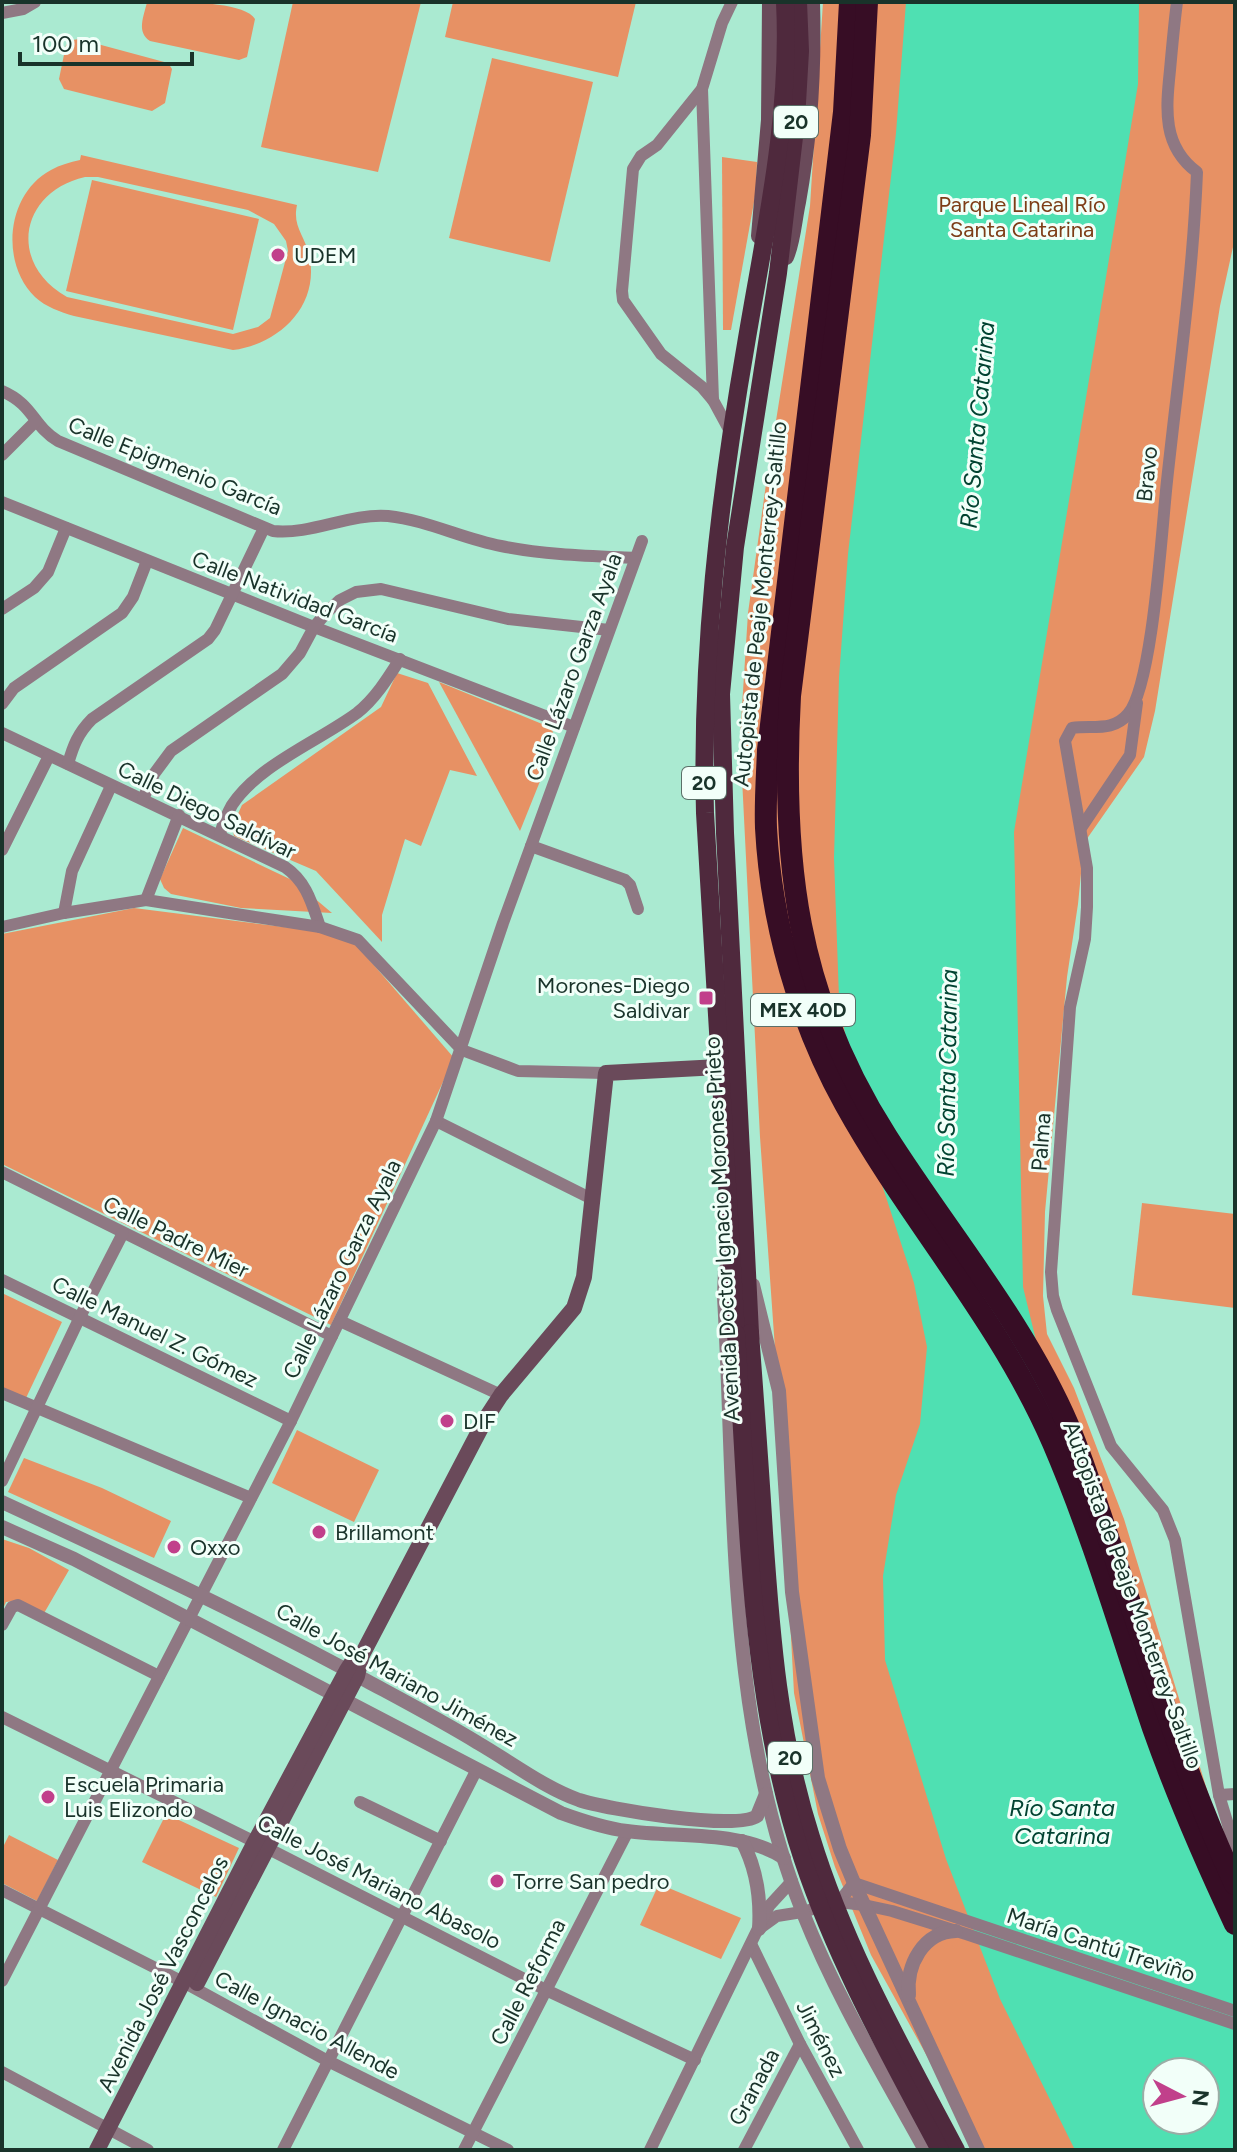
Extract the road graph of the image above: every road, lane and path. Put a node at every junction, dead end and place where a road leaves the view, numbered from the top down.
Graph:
1 (35, 2) edge
2 (732, 2) edge
3 (770, 2) edge
4 (785, 2) edge
5 (798, 2) edge
6 (812, 2) edge
7 (850, 2) edge
8 (867, 2) edge
9 (1177, 2) edge
10 (2, 13) edge
11 (702, 89) junction
12 (773, 238) junction
13 (778, 273) junction
14 (758, 275) junction
15 (2, 391) edge
16 (713, 400) junction
17 (36, 421) junction
18 (732, 435) junction
19 (2, 455) edge
20 (2, 502) edge
21 (66, 528) junction
22 (264, 528) junction
23 (642, 541) dead end
24 (635, 558) junction
25 (147, 561) junction
26 (233, 594) junction
27 (2, 609) edge
28 (314, 627) junction
29 (609, 630) junction
30 (400, 659) junction
31 (1138, 696) junction
32 (2, 704) edge
33 (574, 727) junction
34 (2, 733) edge
35 (49, 756) junction
36 (68, 764) junction
37 (111, 786) junction
38 (143, 799) junction
39 (179, 815) junction
40 (1081, 828) junction
41 (220, 834) junction
42 (531, 846) junction
43 (2, 850) edge
44 (146, 900) junction
45 (638, 909) dead end
46 (64, 913) junction
47 (2, 927) edge
48 (320, 927) junction
49 (462, 1050) junction
50 (719, 1067) junction
51 (606, 1073) junction
52 (436, 1121) junction
53 (2, 1172) edge
54 (594, 1200) junction
55 (123, 1233) junction
56 (730, 1246) junction
57 (746, 1260) junction
58 (2, 1280) edge
59 (80, 1317) junction
60 (340, 1321) junction
61 (743, 1333) junction
62 (332, 1336) junction
63 (2, 1393) edge
64 (501, 1395) junction
65 (36, 1407) junction
66 (291, 1421) junction
67 (2, 1481) edge
68 (251, 1498) junction
69 (2, 1502) edge
70 (2, 1527) edge
71 (200, 1594) junction
72 (188, 1620) junction
73 (2, 1625) edge
74 (352, 1673) junction
75 (159, 1676) junction
76 (805, 1698) junction
77 (339, 1699) junction
78 (748, 1699) junction
79 (2, 1717) edge
80 (476, 1771) junction
81 (111, 1772) junction
82 (818, 1778) junction
83 (767, 1790) junction
84 (1235, 1794) edge
85 (1219, 1795) junction
86 (360, 1802) dead end
87 (628, 1831) junction
88 (441, 1841) junction
89 (742, 1841) junction
90 (262, 1845) junction
91 (1235, 1848) edge
92 (784, 1858) junction
93 (792, 1881) junction
94 (854, 1883) junction
95 (1235, 1884) edge
96 (2, 1890) edge
97 (839, 1902) junction
98 (864, 1905) junction
99 (39, 1909) junction
100 (802, 1912) junction
101 (402, 1917) junction
102 (1235, 1924) edge
103 (959, 1927) junction
104 (759, 1929) junction
105 (880, 1939) junction
106 (752, 1946) junction
107 (830, 1976) junction
108 (2, 1981) edge
109 (189, 1986) junction
110 (546, 1990) junction
111 (911, 2007) junction
112 (1235, 2011) edge
113 (1235, 2024) edge
114 (800, 2044) junction
115 (695, 2060) junction
116 (328, 2061) junction
117 (2, 2072) edge
118 (113, 2132) junction
119 (473, 2133) junction
120 (653, 2144) edge
121 (854, 2148) edge
122 (97, 2150) edge
123 (110, 2150) edge
124 (148, 2150) edge
125 (283, 2150) edge
126 (464, 2150) edge
127 (508, 2150) edge
128 (667, 2150) edge
129 (744, 2150) edge
130 (925, 2150) edge
131 (940, 2150) edge
132 (956, 2150) edge
133 (978, 2150) edge

1 - 10 street
2 - 11 street
3 - 14 main road, Avenida Doctor Ignacio Morones Prieto / 20
4 - 12 main road, Avenida Doctor Ignacio Morones Prieto / 20
5 - 12 main road, Avenida Doctor Ignacio Morones Prieto / 20
6 - 13 main road, Avenida Doctor Ignacio Morones Prieto / 20
7 - 102 highway, Autopista de Peaje Monterrey-Saltillo / MEX 40D
8 - 95 highway, Autopista de Peaje Monterrey-Saltillo / MEX 40D
9 - 31 street, Bravo
11 - 16 street
11 - 16 street
12 - 13 main road, Avenida Doctor Ignacio Morones Prieto / 20
12 - 14 main road, Avenida Doctor Ignacio Morones Prieto / 20
13 - 57 main road, Avenida Doctor Ignacio Morones Prieto / 20
14 - 18 main road, Avenida Doctor Ignacio Morones Prieto / 20
15 - 17 street, Calle Epigmenio García
16 - 18 street
17 - 19 street
17 - 22 street, Calle Epigmenio García
18 - 50 main road, Avenida Doctor Ignacio Morones Prieto / 20
20 - 21 street, Calle Natividad García
21 - 25 street, Calle Natividad García
21 - 27 street
22 - 24 street, Calle Epigmenio García
22 - 26 street
23 - 24 street, Calle Lázaro Garza Ayala
24 - 29 street, Calle Lázaro Garza Ayala
25 - 26 street, Calle Natividad García
25 - 32 street
26 - 28 street, Calle Natividad García
26 - 36 street
28 - 29 street
28 - 30 street, Calle Natividad García
28 - 38 street
29 - 33 street, Calle Lázaro Garza Ayala
30 - 33 street, Calle Natividad García
30 - 41 street
31 - 40 street, Bravo
31 - 40 street
33 - 42 street, Calle Lázaro Garza Ayala
34 - 35 street, Calle Diego Saldívar
35 - 36 street, Calle Diego Saldívar
35 - 43 street
36 - 37 street, Calle Diego Saldívar
37 - 38 street, Calle Diego Saldívar
37 - 46 street
38 - 39 street, Calle Diego Saldívar
39 - 41 street, Calle Diego Saldívar
39 - 44 street
40 - 85 street, Palma
41 - 48 street, Calle Diego Saldívar
42 - 45 street
42 - 49 street, Calle Lázaro Garza Ayala
44 - 46 street
44 - 48 street
46 - 47 street
48 - 49 street
49 - 51 street
49 - 52 street, Calle Lázaro Garza Ayala
50 - 51 main road
50 - 56 main road, Avenida Doctor Ignacio Morones Prieto / 20
51 - 54 main road, Avenida José Vasconcelos
52 - 54 street
52 - 60 street, Calle Lázaro Garza Ayala
53 - 55 street, Calle Padre Mier
54 - 64 main road, Avenida José Vasconcelos
55 - 59 street
55 - 62 street, Calle Padre Mier
56 - 61 main road, Avenida Doctor Ignacio Morones Prieto / 20
56 - 78 street, Avenida Doctor Ignacio Morones Prieto / 20
57 - 61 main road, Avenida Doctor Ignacio Morones Prieto / 20
57 - 76 street, 20
58 - 59 street, Calle Manuel Z. Gómez
59 - 65 street
59 - 66 street, Calle Manuel Z. Gómez
60 - 62 street, Calle Lázaro Garza Ayala
60 - 64 street
61 - 131 main road, Avenida Doctor Ignacio Morones Prieto / 20, bridge
61 - 132 main road, Avenida Doctor Ignacio Morones Prieto / 20, bridge
62 - 66 street, Calle Lázaro Garza Ayala
63 - 65 street
64 - 74 main road, Avenida José Vasconcelos
65 - 67 street
65 - 68 street
66 - 68 street, Calle Lázaro Garza Ayala
68 - 71 street, Calle Lázaro Garza Ayala
69 - 71 street, Calle José Mariano Jiménez
70 - 72 street, Calle José Mariano Jiménez
71 - 72 street, Calle Lázaro Garza Ayala
71 - 74 street, Calle José Mariano Jiménez
72 - 75 street, Calle Lázaro Garza Ayala
72 - 77 street, Calle José Mariano Jiménez
73 - 75 street
74 - 77 main road, Avenida José Vasconcelos
74 - 83 street, Calle José Mariano Jiménez
75 - 81 street, Calle Lázaro Garza Ayala
76 - 78 street
76 - 82 street, 20
77 - 80 street, Calle José Mariano Jiménez
77 - 90 main road, Avenida José Vasconcelos
78 - 83 street, Avenida Doctor Ignacio Morones Prieto / 20
79 - 81 street, Calle José Mariano Abasolo
80 - 87 street, Calle José Mariano Jiménez
80 - 88 street
81 - 90 street, Calle José Mariano Abasolo
81 - 99 street, Calle Lázaro Garza Ayala
82 - 83 street
82 - 94 street, 20
83 - 92 street, Avenida Doctor Ignacio Morones Prieto / 20
84 - 85 street
85 - 91 street
86 - 88 street
87 - 89 street, Calle José Mariano Jiménez
87 - 110 street, Calle Reforma
88 - 101 street
89 - 92 street, Calle José Mariano Jiménez
89 - 104 street
90 - 101 street, Calle José Mariano Abasolo
90 - 109 main road, Avenida José Vasconcelos
92 - 93 street, Avenida Doctor Ignacio Morones Prieto / 20
93 - 100 street, Avenida Doctor Ignacio Morones Prieto / 20
93 - 104 street
94 - 97 street
94 - 98 street, 20
94 - 103 street
96 - 99 street, Calle Ignacio Allende
97 - 98 street
97 - 100 street
98 - 103 street
98 - 105 street, 20
99 - 108 street, Calle Lázaro Garza Ayala
99 - 109 street, Calle Ignacio Allende
100 - 104 street
100 - 107 street, Avenida Doctor Ignacio Morones Prieto / 20
101 - 110 street, Calle José Mariano Abasolo
101 - 116 street
103 - 111 street
103 - 112 street, María Cantú Treviño
103 - 113 street, María Cantú Treviño
104 - 106 street
105 - 107 street
105 - 111 street, 20
106 - 114 street, Jiménez
106 - 115 street
107 - 130 street, Avenida Doctor Ignacio Morones Prieto / 20
109 - 116 street, Calle Ignacio Allende
109 - 118 main road, Avenida José Vasconcelos
110 - 115 street, Calle José Mariano Abasolo
110 - 119 street, Calle Reforma
111 - 133 street, 20
114 - 121 street, Jiménez
114 - 129 street, Granada
115 - 120 street
116 - 119 street, Calle Ignacio Allende
116 - 125 street
117 - 118 street
118 - 122 main road, Avenida José Vasconcelos
118 - 123 main road, Avenida José Vasconcelos
118 - 124 street
119 - 126 street, Calle Reforma
119 - 127 street, Calle Ignacio Allende
120 - 128 street

